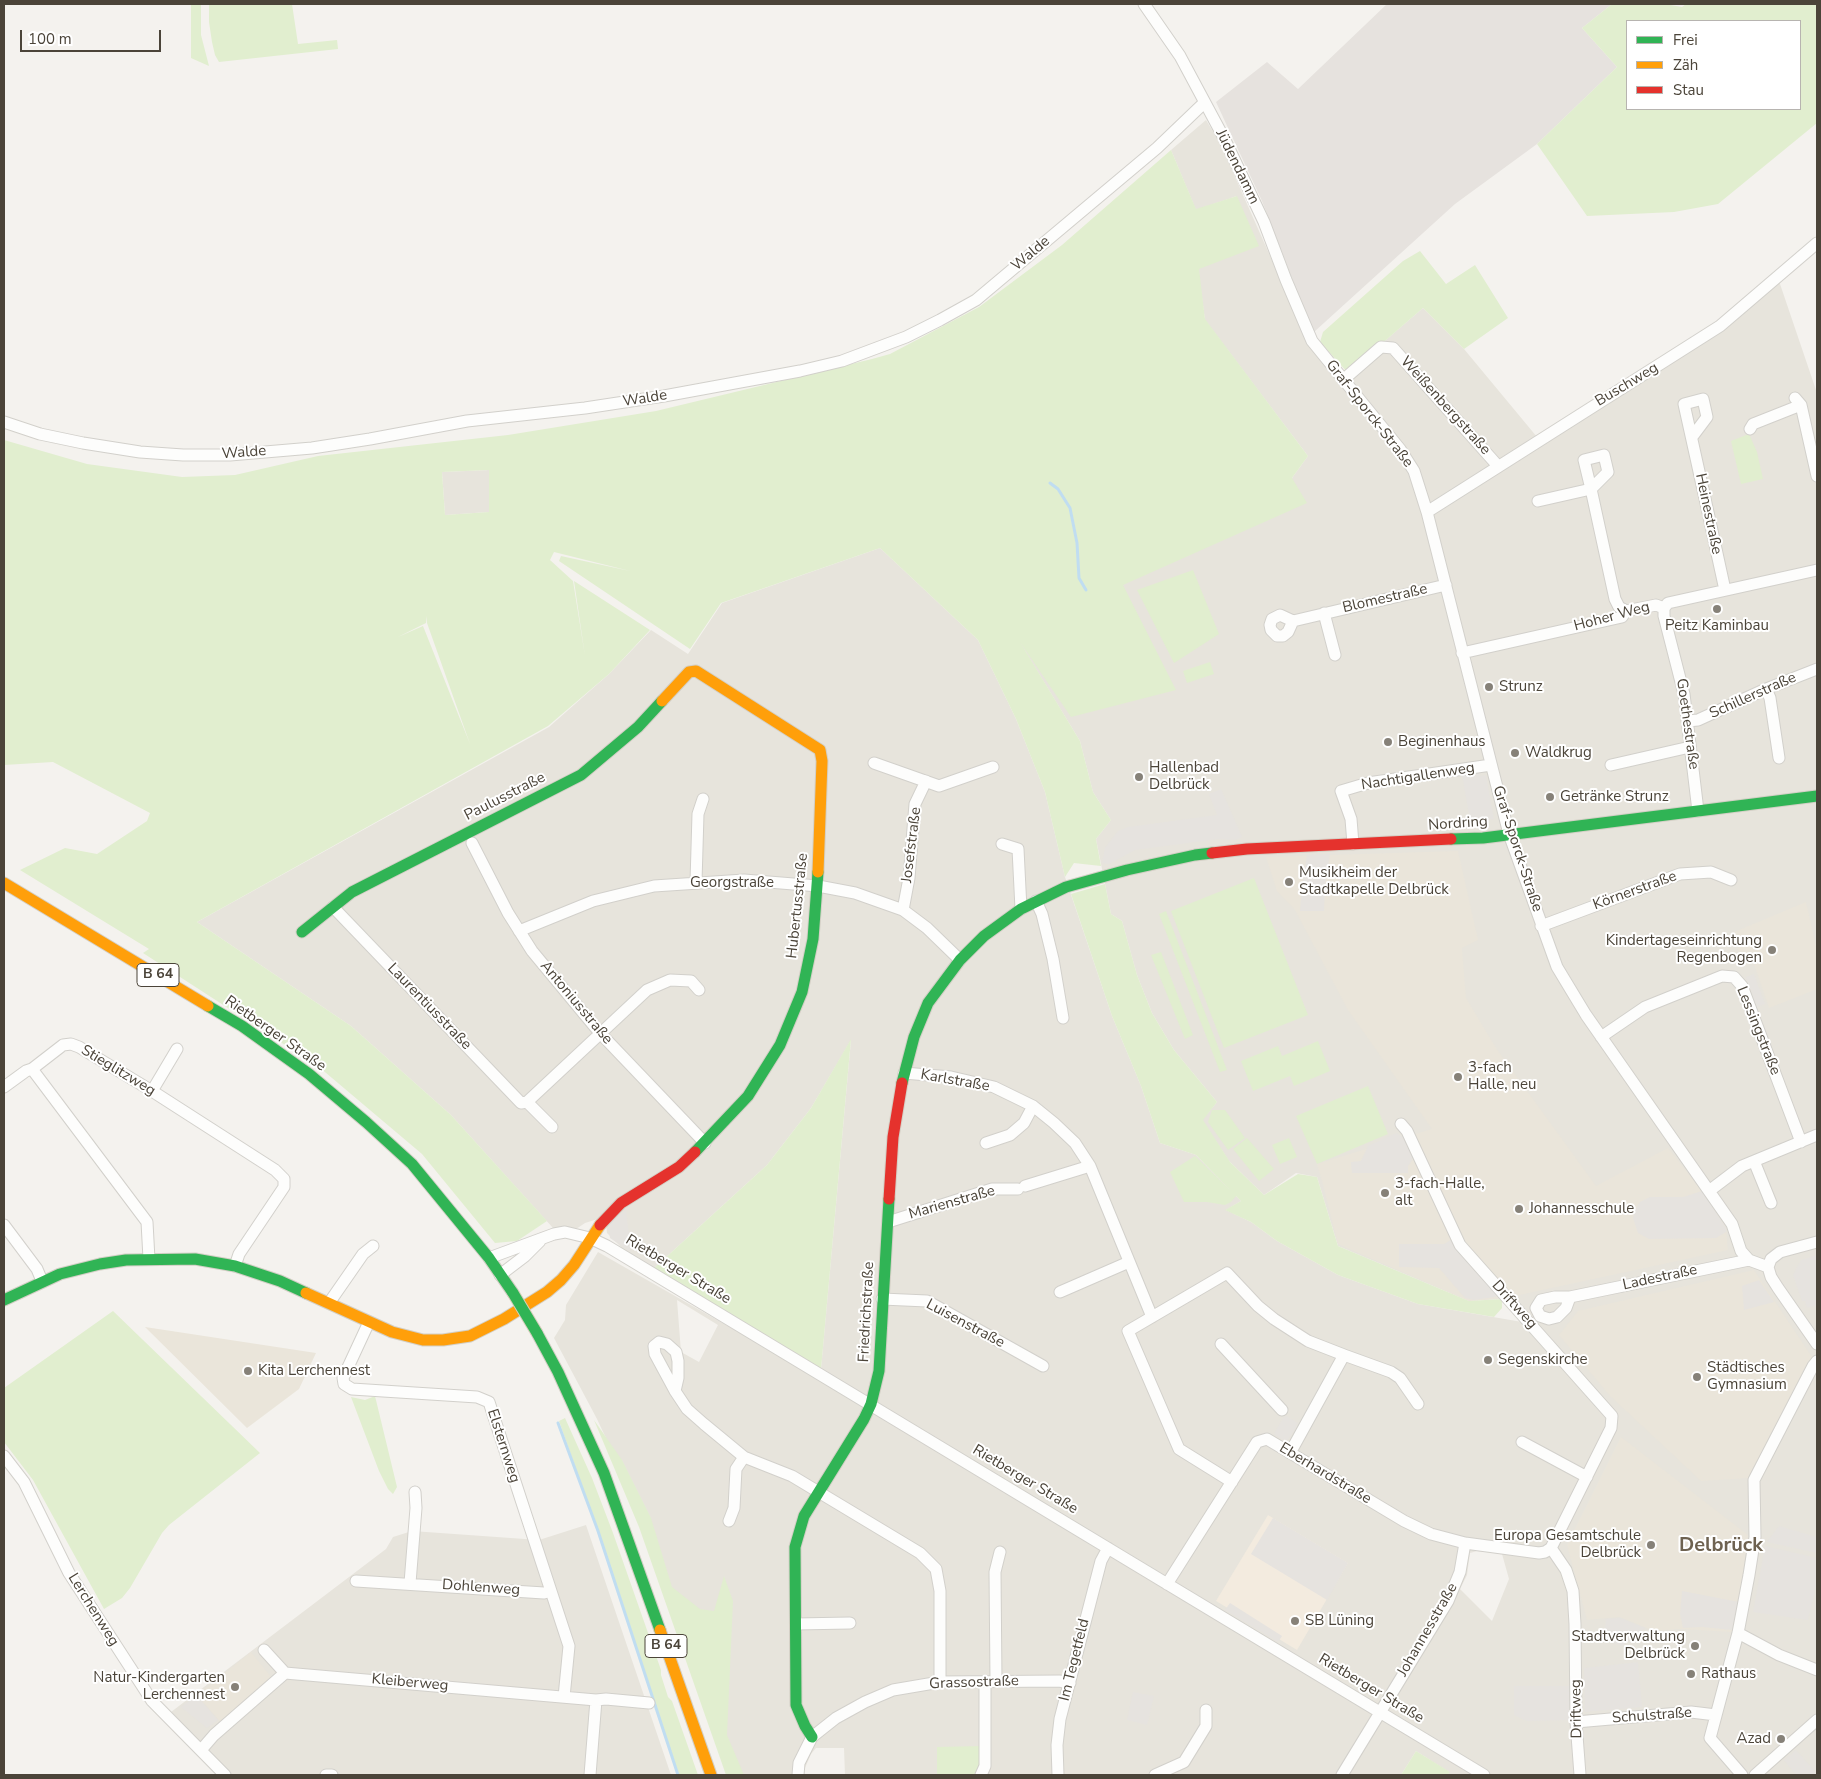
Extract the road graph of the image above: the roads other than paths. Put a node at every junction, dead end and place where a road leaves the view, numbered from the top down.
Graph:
1 (1144, 4) edge
2 (1204, 103) junction
3 (1817, 244) edge
4 (1312, 341) joint
5 (1343, 380) junction
6 (4, 422) edge
7 (1750, 429) dead end
8 (1692, 437) dead end
9 (1498, 466) junction
10 (1817, 476) edge
11 (1538, 501) dead end
12 (1427, 512) junction
13 (1817, 570) edge
14 (1446, 585) junction
15 (1726, 590) junction
16 (1664, 608) junction
17 (1626, 611) junction
18 (1324, 613) junction
19 (1293, 621) dead end
20 (1462, 653) junction
21 (1335, 655) dead end
22 (1817, 669) edge
23 (703, 675) joint
24 (1766, 689) junction
25 (1688, 721) junction
26 (1690, 747) junction
27 (1779, 758) dead end
28 (874, 763) dead end
29 (1491, 765) junction
30 (1611, 765) dead end
31 (993, 767) dead end
32 (926, 781) junction
33 (1817, 796) edge
34 (703, 799) dead end
35 (1698, 811) junction
36 (475, 828) junction
37 (1509, 834) junction
38 (461, 837) junction
39 (472, 844) junction
40 (1002, 844) dead end
41 (1353, 844) junction
42 (1731, 880) dead end
43 (696, 882) junction
44 (4, 883) edge
45 (818, 886) junction
46 (1036, 901) junction
47 (333, 907) junction
48 (1022, 909) junction
49 (903, 910) junction
50 (1541, 926) junction
51 (519, 931) junction
52 (302, 932) dead end
53 (960, 960) junction
54 (699, 990) dead end
55 (1063, 1018) dead end
56 (600, 1033) junction
57 (1601, 1037) junction
58 (177, 1049) dead end
59 (32, 1069) junction
60 (904, 1073) junction
61 (4, 1087) edge
62 (152, 1091) junction
63 (527, 1102) junction
64 (1033, 1106) junction
65 (1401, 1124) dead end
66 (552, 1127) dead end
67 (1817, 1135) edge
68 (1801, 1142) junction
69 (705, 1143) junction
70 (986, 1143) dead end
71 (1754, 1161) junction
72 (1090, 1166) junction
73 (1709, 1191) junction
74 (1771, 1203) dead end
75 (888, 1222) junction
76 (4, 1225) edge
77 (543, 1238) junction
78 (590, 1238) junction
79 (1817, 1242) edge
80 (373, 1246) dead end
81 (489, 1258) junction
82 (149, 1259) junction
83 (1749, 1260) junction
84 (1129, 1262) junction
85 (235, 1266) junction
86 (1768, 1267) junction
87 (500, 1275) junction
88 (42, 1281) junction
89 (1060, 1292) dead end
90 (1570, 1297) junction
91 (882, 1299) junction
92 (4, 1300) edge
93 (329, 1303) junction
94 (1152, 1317) junction
95 (1536, 1320) junction
96 (369, 1322) junction
97 (1221, 1344) dead end
98 (1817, 1344) edge
99 (1344, 1356) junction
100 (1817, 1361) edge
101 (1043, 1366) dead end
102 (675, 1391) dead end
103 (871, 1404) junction
104 (1418, 1404) dead end
105 (1282, 1410) dead end
106 (1522, 1442) dead end
107 (1290, 1453) junction
108 (4, 1456) edge
109 (744, 1457) junction
110 (1587, 1477) junction
111 (1232, 1482) junction
112 (415, 1492) dead end
113 (818, 1493) junction
114 (729, 1522) dead end
115 (1465, 1543) junction
116 (1108, 1548) junction
117 (1551, 1548) junction
118 (1000, 1552) dead end
119 (356, 1581) dead end
120 (410, 1584) junction
121 (1167, 1584) junction
122 (551, 1591) junction
123 (850, 1623) dead end
124 (796, 1624) junction
125 (1738, 1634) junction
126 (264, 1650) dead end
127 (1817, 1670) edge
128 (285, 1673) junction
129 (940, 1682) junction
130 (990, 1682) junction
131 (1070, 1683) junction
132 (564, 1697) junction
133 (596, 1700) junction
134 (649, 1702) dead end
135 (1206, 1710) dead end
136 (1380, 1712) junction
137 (1716, 1715) junction
138 (1817, 1720) edge
139 (1576, 1722) junction
140 (812, 1736) junction
141 (202, 1750) junction
142 (225, 1775) edge
143 (326, 1775) edge
144 (332, 1775) edge
145 (590, 1775) edge
146 (712, 1775) edge
147 (798, 1775) edge
148 (980, 1775) edge
149 (1058, 1775) edge
150 (1155, 1775) edge
151 (1342, 1775) edge
152 (1484, 1775) edge
153 (1580, 1775) edge
154 (1742, 1775) edge
155 (1755, 1775) edge

1 - 2 street, Jüdendamm
2 - 4 street, Jüdendamm
2 - 6 street, Walde
3 - 9 street, Buschweg
4 - 5 street, Graf-Sporck-Straße
5 - 9 street, Weißenbergstraße
5 - 12 street, Graf-Sporck-Straße
7 - 10 street
8 - 15 street, Heinestraße
9 - 12 street, Buschweg
11 - 17 street
12 - 14 street, Graf-Sporck-Straße
13 - 15 street, Hoher Weg
14 - 18 street, Blomestraße
14 - 20 street, Graf-Sporck-Straße
15 - 16 street, Hoher Weg
16 - 17 street, Hoher Weg
16 - 25 street, Goethestraße
17 - 20 street, Hoher Weg
18 - 19 street, Blomestraße
18 - 21 street, Blomestraße
20 - 29 street, Graf-Sporck-Straße
22 - 24 street, Schillerstraße
23 - 36 street, Paulusstraße
23 - 45 street, Hubertusstraße
24 - 25 street, Schillerstraße
24 - 27 street
25 - 26 street, Goethestraße
26 - 30 street
26 - 35 street, Goethestraße
28 - 32 street
29 - 37 street, Graf-Sporck-Straße
29 - 41 street, Nachtigallenweg
31 - 32 street
32 - 49 street, Josefstraße
33 - 35 street, Nordring
34 - 43 street
35 - 37 street, Nordring
36 - 38 street, Paulusstraße
36 - 39 street
37 - 41 street, Nordring
37 - 50 street, Graf-Sporck-Straße
38 - 39 street
38 - 47 street, Paulusstraße
39 - 51 street, Antoniusstraße
40 - 48 street
41 - 46 street, Nordring
42 - 50 street, Körnerstraße
43 - 45 street, Georgstraße
43 - 51 street, Georgstraße
44 - 81 street, Rietberger Straße / B 64
45 - 49 street, Georgstraße
45 - 69 street, Hubertusstraße
46 - 48 street
46 - 55 street
47 - 52 street, Paulusstraße
47 - 63 street, Laurentiusstraße
48 - 53 street, Friedrichstraße
49 - 53 street, Georgstraße
50 - 57 street, Graf-Sporck-Straße
51 - 56 street, Antoniusstraße
53 - 60 street, Friedrichstraße
54 - 56 street
56 - 63 street
56 - 69 street, Antoniusstraße
57 - 68 street, Lessingstraße
57 - 73 street, Graf-Sporck-Straße
58 - 62 street
59 - 61 street
59 - 62 street, Stieglitzweg
59 - 82 street
60 - 64 street, Karlstraße
60 - 75 street, Friedrichstraße
62 - 85 street, Stieglitzweg
63 - 66 street, Laurentiusstraße
64 - 70 street
64 - 72 street, Karlstraße
65 - 95 street, Driftweg
67 - 68 street
68 - 71 street
69 - 78 street, Hubertusstraße
71 - 73 street
71 - 74 street
72 - 75 street, Marienstraße
72 - 84 street, Karlstraße
73 - 83 street, Graf-Sporck-Straße
75 - 91 street, Friedrichstraße
76 - 88 street
77 - 78 street, Rietberger Straße
77 - 81 street, Rietberger Straße
77 - 87 street, Rietberger Straße
78 - 96 street, Hubertusstraße
78 - 103 street, Rietberger Straße
79 - 86 street
80 - 93 street
81 - 87 street, Rietberger Straße / B 64
82 - 85 street, Hubertusstraße
82 - 88 street, Hubertusstraße
83 - 86 street
83 - 90 street, Ladestraße
84 - 89 street
84 - 94 street, Karlstraße
85 - 93 street, Hubertusstraße
86 - 98 street
87 - 146 street, Rietberger Straße / B 64, bridge
88 - 92 street, Hubertusstraße
90 - 95 street
90 - 95 street, Ladestraße
91 - 101 street, Luisenstraße
91 - 103 street, Friedrichstraße
93 - 96 street, Hubertusstraße
94 - 99 street
94 - 111 street
95 - 110 street, Driftweg
96 - 122 street, Elsternweg
97 - 105 street
99 - 104 street
99 - 107 street
100 - 125 street
102 - 109 street
103 - 113 street, Friedrichstraße
103 - 116 street, Rietberger Straße
106 - 110 street
107 - 111 street, Eberhardstraße
107 - 115 street, Eberhardstraße
108 - 141 street, Lerchenweg
109 - 113 street
109 - 114 street
110 - 117 street, Driftweg
111 - 121 street, Eberhardstraße
112 - 120 street
113 - 124 street, Friedrichstraße
113 - 129 street
115 - 117 street, Eberhardstraße
115 - 136 street, Johannesstraße
116 - 121 street, Rietberger Straße
116 - 131 street, Im Tegetfeld
117 - 139 street, Driftweg
118 - 130 street
119 - 120 street, Dohlenweg
120 - 122 street, Dohlenweg
121 - 136 street, Rietberger Straße
122 - 132 street, Elsternweg
123 - 124 street
124 - 140 street, Friedrichstraße
125 - 127 street
125 - 137 street
126 - 128 street
128 - 132 street, Kleiberweg
128 - 141 street
129 - 130 street, Grassostraße
129 - 140 street, Grassostraße
130 - 131 street, Grassostraße
130 - 148 street
131 - 149 street, Im Tegetfeld
132 - 133 street, Kleiberweg
133 - 134 street, Kleiberweg
133 - 145 street
135 - 150 street
136 - 151 street, Johannesstraße
136 - 152 street, Rietberger Straße
137 - 139 street, Schulstraße
137 - 154 street, Schulstraße
138 - 155 street
139 - 153 street, Driftweg
140 - 147 street, Grassostraße
141 - 142 street, Lerchenweg
143 - 144 street

